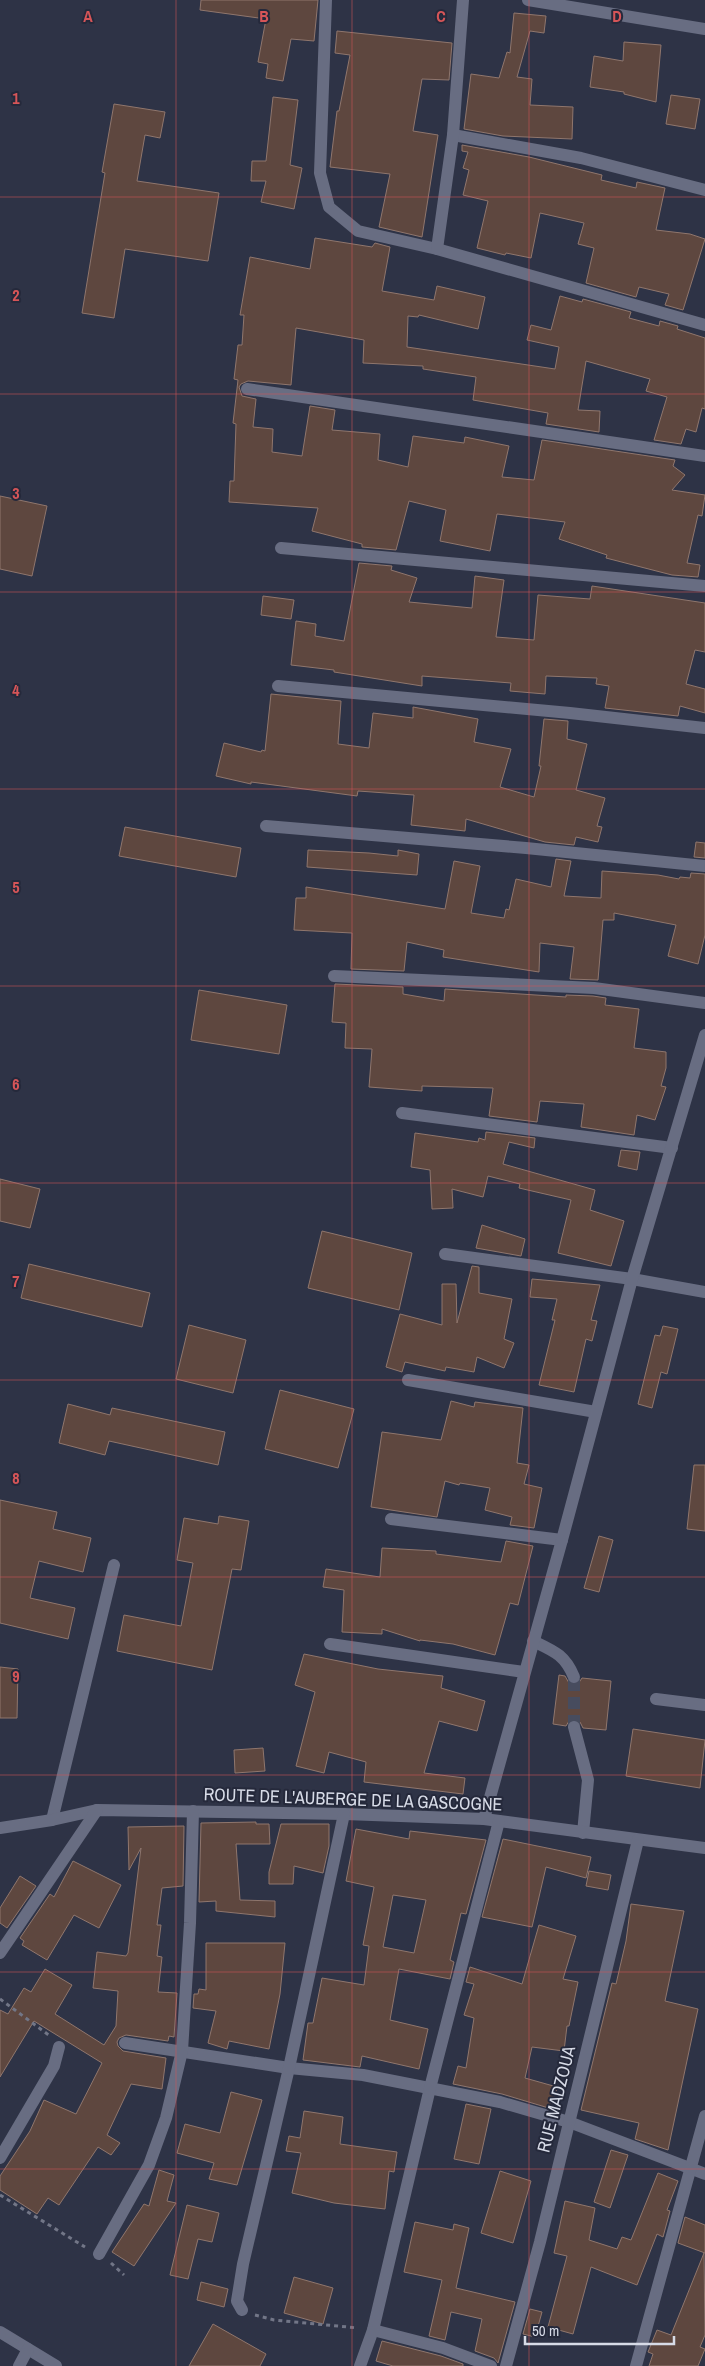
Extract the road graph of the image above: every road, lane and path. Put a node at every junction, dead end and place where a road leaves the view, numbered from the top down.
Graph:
1 (326, 0) edge
2 (463, 0) edge
3 (528, 0) edge
4 (607, 6) edge
5 (705, 29) edge
6 (453, 135) junction
7 (705, 190) edge
8 (437, 250) junction
9 (705, 325) edge
10 (247, 389) dead end
11 (705, 456) edge
12 (281, 548) dead end
13 (705, 586) edge
14 (278, 686) dead end
15 (705, 728) edge
16 (266, 826) dead end
17 (705, 866) edge
18 (334, 976) dead end
19 (705, 1003) edge
20 (705, 1035) edge
21 (402, 1113) dead end
22 (672, 1148) junction
23 (445, 1254) dead end
24 (632, 1279) junction
25 (705, 1292) edge
26 (408, 1380) dead end
27 (596, 1412) junction
28 (391, 1519) dead end
29 (562, 1540) junction
30 (114, 1565) dead end
31 (534, 1641) junction
32 (330, 1644) dead end
33 (524, 1672) junction
34 (574, 1677) tunnel mouth
35 (656, 1699) dead end
36 (705, 1705) edge
37 (574, 1727) tunnel mouth
38 (97, 1810) junction
39 (193, 1811) junction
40 (344, 1814) junction
41 (484, 1819) junction
42 (52, 1820) junction
43 (499, 1821) junction
44 (0, 1828) edge
45 (583, 1832) junction
46 (638, 1840) junction
47 (705, 1848) edge
48 (0, 1953) edge
49 (0, 1999) edge
50 (125, 2043) dead end
51 (59, 2048) joint
52 (182, 2051) junction
53 (289, 2068) junction
54 (430, 2088) junction
55 (705, 2116) edge
56 (568, 2122) junction
57 (0, 2158) edge
58 (691, 2168) junction
59 (705, 2174) edge
60 (0, 2195) edge
61 (99, 2254) junction
62 (124, 2275) dead end
63 (242, 2310) joint
64 (373, 2330) junction
65 (0, 2332) edge
66 (28, 2350) junction
67 (19, 2366) edge
68 (56, 2366) edge
69 (360, 2366) edge
70 (491, 2366) edge
71 (506, 2366) edge
72 (636, 2366) edge

1 - 8 street
2 - 6 street
3 - 4 street
4 - 5 street
6 - 7 street
6 - 8 street
8 - 9 street
10 - 11 street
12 - 13 street
14 - 15 street
16 - 17 street
18 - 19 street
20 - 22 street
21 - 22 street
22 - 24 street
23 - 24 street
24 - 25 street
24 - 27 street
26 - 27 street
27 - 29 street
28 - 29 street
29 - 31 street
30 - 42 street
31 - 33 street
31 - 34 street
32 - 33 street
33 - 41 street
35 - 36 street
37 - 45 street
38 - 39 street, ROUTE DE L'AUBERGE DE LA GASCOGNE
38 - 42 street, ROUTE DE L'AUBERGE DE LA GASCOGNE
38 - 48 street
39 - 40 street, ROUTE DE L'AUBERGE DE LA GASCOGNE
39 - 52 street
40 - 41 street, ROUTE DE L'AUBERGE DE LA GASCOGNE
40 - 53 street
41 - 43 street, ROUTE DE L'AUBERGE DE LA GASCOGNE
42 - 44 street, ROUTE DE L'AUBERGE DE LA GASCOGNE
43 - 45 street, ROUTE DE L'AUBERGE DE LA GASCOGNE
43 - 54 street
45 - 46 street, ROUTE DE L'AUBERGE DE LA GASCOGNE
46 - 47 street, ROUTE DE L'AUBERGE DE LA GASCOGNE
46 - 56 street, RUE MADZOUA
49 - 51 path
50 - 52 street
51 - 57 street
52 - 53 street
52 - 61 street
53 - 54 street
53 - 63 street
54 - 56 street
54 - 64 street
55 - 58 street
56 - 58 street
56 - 71 street, RUE MADZOUA
58 - 59 street
58 - 72 street
60 - 61 path
61 - 62 path
63 - 64 path
64 - 69 street
64 - 70 street
65 - 66 street
66 - 67 street
66 - 68 street

